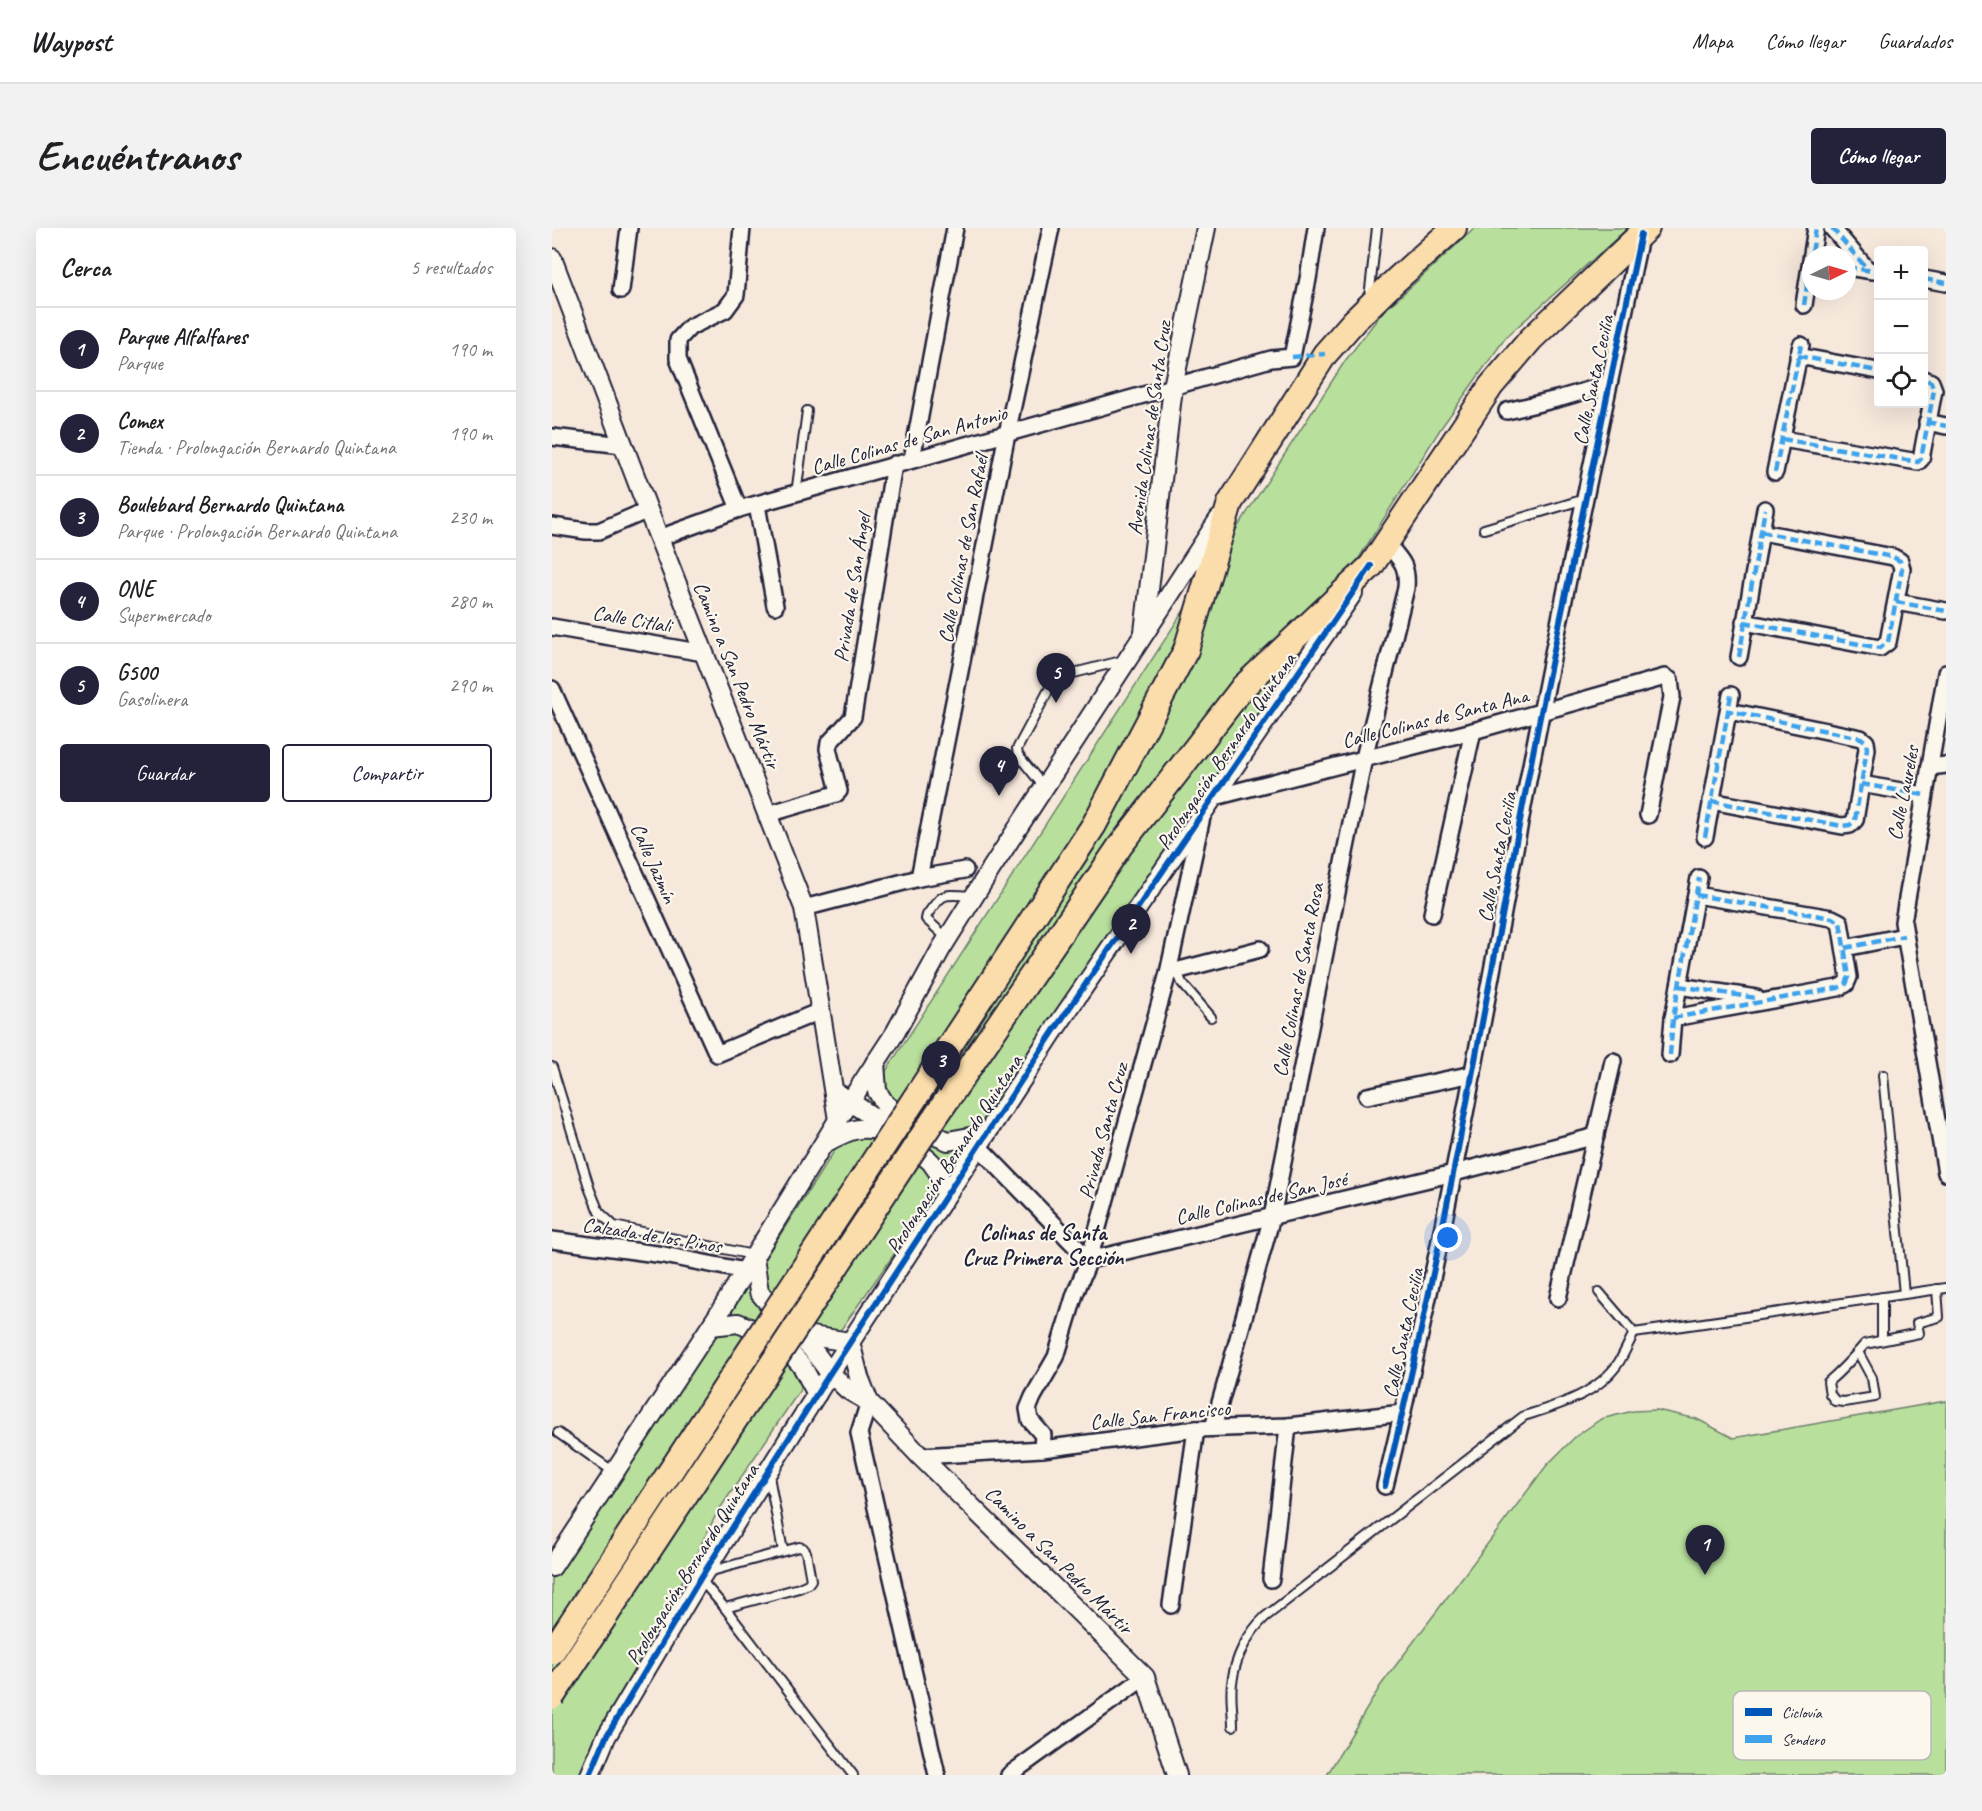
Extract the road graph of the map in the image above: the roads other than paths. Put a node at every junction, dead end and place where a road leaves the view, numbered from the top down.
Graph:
1 (628, 228) edge
2 (741, 228) edge
3 (955, 228) edge
4 (1050, 228) edge
5 (1206, 228) edge
6 (1316, 228) edge
7 (1377, 228) edge
8 (1454, 228) edge
9 (1816, 228) edge
10 (1832, 228) edge
11 (1644, 231) edge
12 (1813, 246) edge
13 (552, 258) edge
14 (1856, 268) edge
15 (1873, 271) edge
16 (1928, 280) edge
17 (1946, 283) edge
18 (558, 287) edge
19 (621, 290) dead end
20 (1805, 300) edge
21 (1804, 305) dead end
22 (1368, 307) junction
23 (1874, 370) edge
24 (1928, 381) edge
25 (1609, 384) junction
26 (1173, 387) junction
27 (807, 411) dead end
28 (1507, 411) dead end
29 (1927, 422) junction
30 (1946, 426) edge
31 (1007, 434) junction
32 (552, 437) edge
33 (1782, 439) junction
34 (623, 446) junction
35 (912, 459) junction
36 (894, 464) junction
37 (1775, 472) dead end
38 (796, 494) junction
39 (1585, 499) junction
40 (1230, 503) junction
41 (757, 505) junction
42 (739, 509) junction
43 (1765, 509) dead end
44 (648, 510) junction
45 (552, 526) edge
46 (1484, 529) dead end
47 (1761, 532) junction
48 (658, 538) junction
49 (1386, 543) junction
50 (1371, 566) junction
51 (1896, 602) junction
52 (775, 606) dead end
53 (1946, 611) edge
54 (1744, 622) junction
55 (552, 627) edge
56 (1143, 637) junction
57 (704, 653) junction
58 (1738, 657) dead end
59 (1129, 659) junction
60 (1946, 673) edge
61 (552, 689) edge
62 (1731, 695) dead end
63 (1729, 711) junction
64 (1541, 712) junction
65 (1473, 731) junction
66 (1364, 758) junction
67 (1946, 765) edge
68 (1930, 767) junction
69 (1861, 784) junction
70 (1044, 787) junction
71 (1924, 795) junction
72 (1711, 801) junction
73 (1209, 804) junction
74 (768, 814) junction
75 (1648, 815) dead end
76 (1705, 837) dead end
77 (965, 870) dead end
78 (920, 878) junction
79 (1699, 878) dead end
80 (974, 896) junction
81 (1695, 896) junction
82 (804, 908) junction
83 (1432, 914) dead end
84 (1904, 929) junction
85 (948, 939) junction
86 (1845, 948) junction
87 (1260, 949) dead end
88 (1172, 972) junction
89 (1679, 986) junction
90 (1766, 1000) junction
91 (820, 1011) junction
92 (1211, 1017) dead end
93 (1673, 1018) junction
94 (1670, 1055) dead end
95 (1613, 1061) dead end
96 (875, 1063) junction
97 (552, 1068) edge
98 (1473, 1074) junction
99 (1883, 1075) dead end
100 (833, 1091) junction
101 (1367, 1096) dead end
102 (850, 1101) junction
103 (838, 1120) junction
104 (897, 1133) junction
105 (1596, 1136) junction
106 (982, 1140) junction
107 (822, 1145) junction
108 (1454, 1173) junction
109 (1946, 1173) edge
110 (946, 1194) junction
111 (1272, 1217) junction
112 (552, 1240) edge
113 (1089, 1260) junction
114 (751, 1261) junction
115 (1942, 1288) edge
116 (1599, 1292) dead end
117 (1904, 1294) junction
118 (1882, 1297) junction
119 (1558, 1298) dead end
120 (711, 1326) junction
121 (1634, 1333) junction
122 (798, 1334) junction
123 (1882, 1340) junction
124 (850, 1342) junction
125 (1858, 1352) junction
126 (830, 1373) junction
127 (817, 1394) junction
128 (869, 1402) junction
129 (1403, 1413) junction
130 (1288, 1426) junction
131 (1213, 1428) junction
132 (1196, 1429) junction
133 (558, 1433) dead end
134 (1042, 1449) junction
135 (920, 1456) junction
136 (768, 1472) junction
137 (615, 1473) junction
138 (1385, 1486) dead end
139 (783, 1551) junction
140 (552, 1567) edge
141 (702, 1576) junction
142 (1271, 1579) dead end
143 (1171, 1605) dead end
144 (725, 1608) junction
145 (552, 1652) edge
146 (1145, 1677) junction
147 (552, 1697) edge
148 (1233, 1726) dead end
149 (590, 1775) edge
150 (853, 1775) edge
151 (937, 1775) edge
152 (1009, 1775) edge
153 (1177, 1775) edge

1 - 19 street
2 - 42 street
3 - 35 street
4 - 31 street, Calle Colinas de San Rafaél
5 - 26 street, Avenida Colinas de Santa Cruz
6 - 26 street, Calle Colinas de San Antonio
7 - 22 lane
8 - 22 main road
9 - 12 street
10 - 15 street
11 - 25 street, Calle Santa Cecilia
11 - 49 main road, Prolongación Bernardo Quintana
13 - 18 street, Camino a San Pedro Mártir
14 - 15 street
16 - 17 street
18 - 34 street, Camino a San Pedro Mártir
20 - 21 street
22 - 40 main road
23 - 33 street
24 - 29 street
25 - 28 street
25 - 39 street, Calle Santa Cecilia
26 - 31 street, Calle Colinas de San Antonio
26 - 56 street, Avenida Colinas de Santa Cruz
27 - 38 lane
29 - 30 street
29 - 33 street
31 - 35 street, Calle Colinas de San Antonio
31 - 78 street, Calle Colinas de San Rafaél
32 - 34 street
33 - 37 street
34 - 44 street, Camino a San Pedro Mártir
35 - 36 street, Calle Colinas de San Antonio
36 - 38 street, Calle Colinas de San Antonio
36 - 74 street, Privada de San Ángel
38 - 41 street, Calle Colinas de San Antonio
39 - 46 lane
39 - 64 street, Calle Santa Cecilia
40 - 56 street
40 - 145 main road, bridge
41 - 42 street, Calle Colinas de San Antonio
41 - 52 street
42 - 48 street, Calle Colinas de San Antonio
43 - 47 street
44 - 45 street
44 - 48 street, Camino a San Pedro Mártir
47 - 51 street
47 - 54 street
48 - 57 street, Camino a San Pedro Mártir
49 - 50 main road, Prolongación Bernardo Quintana
49 - 66 street, Calle Colinas de Santa Rosa
50 - 73 street, Prolongación Bernardo Quintana
50 - 147 main road, bridge
51 - 53 street
51 - 54 street
54 - 58 street
55 - 57 street, Calle Citlali
56 - 59 street
57 - 74 street, Camino a San Pedro Mártir
59 - 70 street
59 - 70 lane
60 - 68 street, Calle Laureles
61 - 91 street, Calle Jazmín
62 - 63 street
63 - 69 street
63 - 72 street
64 - 65 street, Calle Colinas de Santa Ana
64 - 75 street, Calle Colinas de Santa Ana
64 - 98 street, Calle Santa Cecilia
65 - 66 street, Calle Colinas de Santa Ana
65 - 83 street
66 - 73 street, Calle Colinas de Santa Ana
66 - 111 street, Calle Colinas de Santa Rosa
67 - 68 street
68 - 71 street, Calle Laureles
69 - 71 street
69 - 72 street
70 - 80 street
71 - 84 street, Calle Laureles
72 - 76 street
73 - 88 street, Privada Santa Cruz
73 - 106 street, Prolongación Bernardo Quintana
74 - 82 street, Camino a San Pedro Mártir
77 - 78 street
78 - 82 street
79 - 81 street
80 - 85 street
80 - 85 lane
81 - 86 street
81 - 89 street
82 - 91 street, Camino a San Pedro Mártir
84 - 86 street
84 - 109 street, Calle Laureles
85 - 96 street
86 - 90 street
87 - 88 street
88 - 92 lane
88 - 113 street, Privada Santa Cruz
89 - 90 street
89 - 93 street
90 - 93 street
91 - 100 street, Camino a San Pedro Mártir
93 - 94 street
95 - 105 street
96 - 102 street
96 - 106 street
97 - 114 lane
98 - 101 street
98 - 108 street, Calle Santa Cecilia
99 - 117 lane
100 - 102 street
100 - 103 street, Camino a San Pedro Mártir
102 - 103 street
102 - 104 street
103 - 107 street
104 - 107 street
104 - 110 street
105 - 108 street, Calle Colinas de San José
105 - 119 street
106 - 110 street, Prolongación Bernardo Quintana
106 - 113 street
107 - 114 street
108 - 111 street, Calle Colinas de San José
108 - 129 street, Calle Santa Cecilia
110 - 124 street, Prolongación Bernardo Quintana
111 - 113 street, Calle Colinas de San José
111 - 131 street, Calle Colinas de Santa Rosa
112 - 114 street, Calzada de los Pinos
113 - 134 street, Privada Santa Cruz
114 - 120 street
114 - 122 street, Camino a San Pedro Mártir
115 - 117 lane
115 - 123 lane
116 - 121 lane
117 - 118 lane
118 - 121 lane
118 - 123 lane
120 - 127 street
120 - 137 street
121 - 148 lane
122 - 124 street
122 - 126 street, Camino a San Pedro Mártir
123 - 125 lane
124 - 126 street, Prolongación Bernardo Quintana
124 - 128 street, Camino a San Pedro Mártir
125 - 125 lane
126 - 127 street, Prolongación Bernardo Quintana
126 - 128 street, Camino a San Pedro Mártir
127 - 136 street, Prolongación Bernardo Quintana
128 - 135 street, Camino a San Pedro Mártir
128 - 151 street
129 - 130 street, Calle San Francisco
129 - 138 street, Calle Santa Cecilia
130 - 131 street, Calle San Francisco
130 - 142 street
131 - 132 street, Calle San Francisco
132 - 134 street, Calle San Francisco
132 - 143 street
133 - 137 lane
134 - 135 street, Calle San Francisco
135 - 146 street, Camino a San Pedro Mártir
136 - 139 lane
136 - 141 street, Prolongación Bernardo Quintana
137 - 140 street
139 - 141 lane
139 - 144 lane
141 - 144 lane
141 - 149 street, Prolongación Bernardo Quintana
144 - 150 lane
146 - 152 street
146 - 153 street, Camino a San Pedro Mártir

